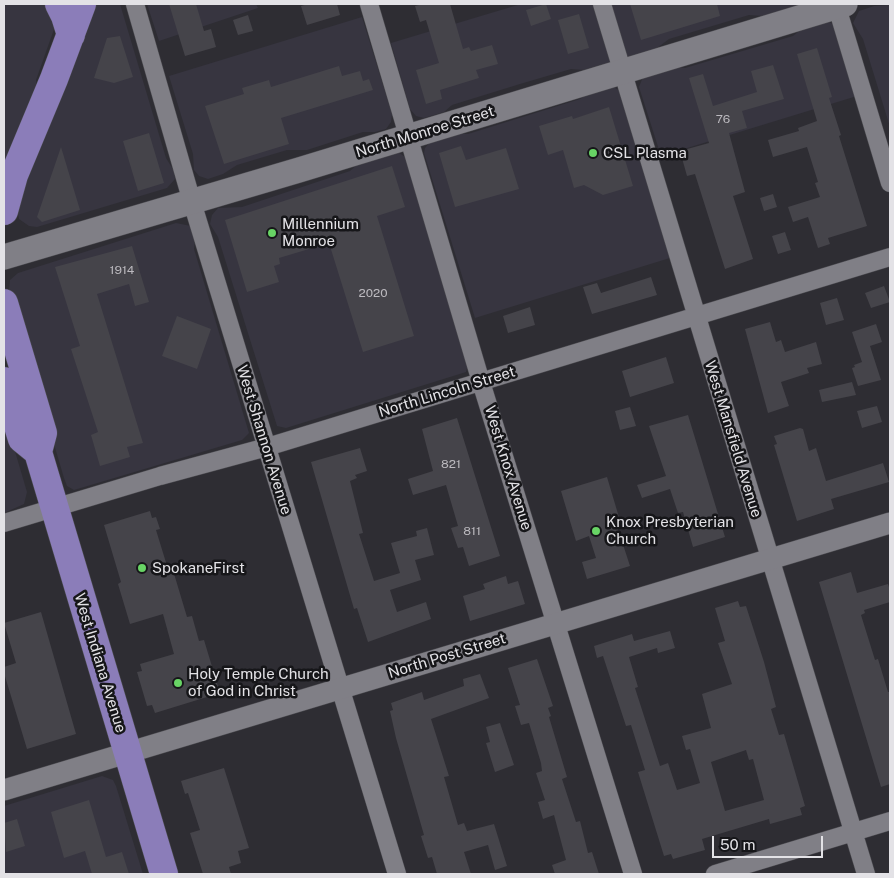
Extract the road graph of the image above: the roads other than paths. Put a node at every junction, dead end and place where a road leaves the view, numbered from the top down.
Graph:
1 (135, 4) edge
2 (368, 4) edge
3 (602, 4) edge
4 (839, 5) edge
5 (72, 14) edge
6 (622, 72) junction
7 (408, 137) junction
8 (890, 183) edge
9 (192, 202) junction
10 (4, 210) edge
11 (4, 256) edge
12 (890, 257) edge
13 (4, 303) edge
14 (696, 316) junction
15 (4, 382) edge
16 (481, 382) junction
17 (267, 447) junction
18 (38, 452) junction
19 (54, 509) junction
20 (4, 523) edge
21 (890, 523) edge
22 (769, 558) junction
23 (556, 622) junction
24 (339, 688) junction
25 (127, 752) junction
26 (4, 790) edge
27 (890, 821) edge
28 (853, 832) junction
29 (164, 874) edge
30 (397, 874) edge
31 (632, 874) edge
32 (715, 874) edge
33 (866, 874) edge

1 - 9 street, West Shannon Avenue
2 - 7 street, West Knox Avenue
3 - 6 street, West Mansfield Avenue
4 - 6 main road, North Monroe Street
4 - 8 street
5 - 10 main road
6 - 7 main road, North Monroe Street
6 - 14 street, West Mansfield Avenue
7 - 9 main road, North Monroe Street
7 - 16 street, West Knox Avenue
9 - 11 main road, North Monroe Street
9 - 17 street, West Shannon Avenue
12 - 14 street, North Lincoln Street
13 - 18 main road, West Indiana Avenue
14 - 16 street, North Lincoln Street
14 - 22 street, West Mansfield Avenue
15 - 18 main road
16 - 17 street, North Lincoln Street
16 - 23 street, West Knox Avenue
17 - 19 street, North Lincoln Street
17 - 24 street, West Shannon Avenue
18 - 19 main road, West Indiana Avenue
19 - 20 street, North Lincoln Street
19 - 25 main road, West Indiana Avenue
21 - 22 street, North Post Street
22 - 23 street, North Post Street
22 - 28 street, West Mansfield Avenue
23 - 24 street, North Post Street
23 - 31 street, West Knox Avenue
24 - 25 street, North Post Street
24 - 30 street, West Shannon Avenue
25 - 26 street, North Post Street
25 - 29 main road, West Indiana Avenue
27 - 28 street
28 - 32 street
28 - 33 street, West Mansfield Avenue

